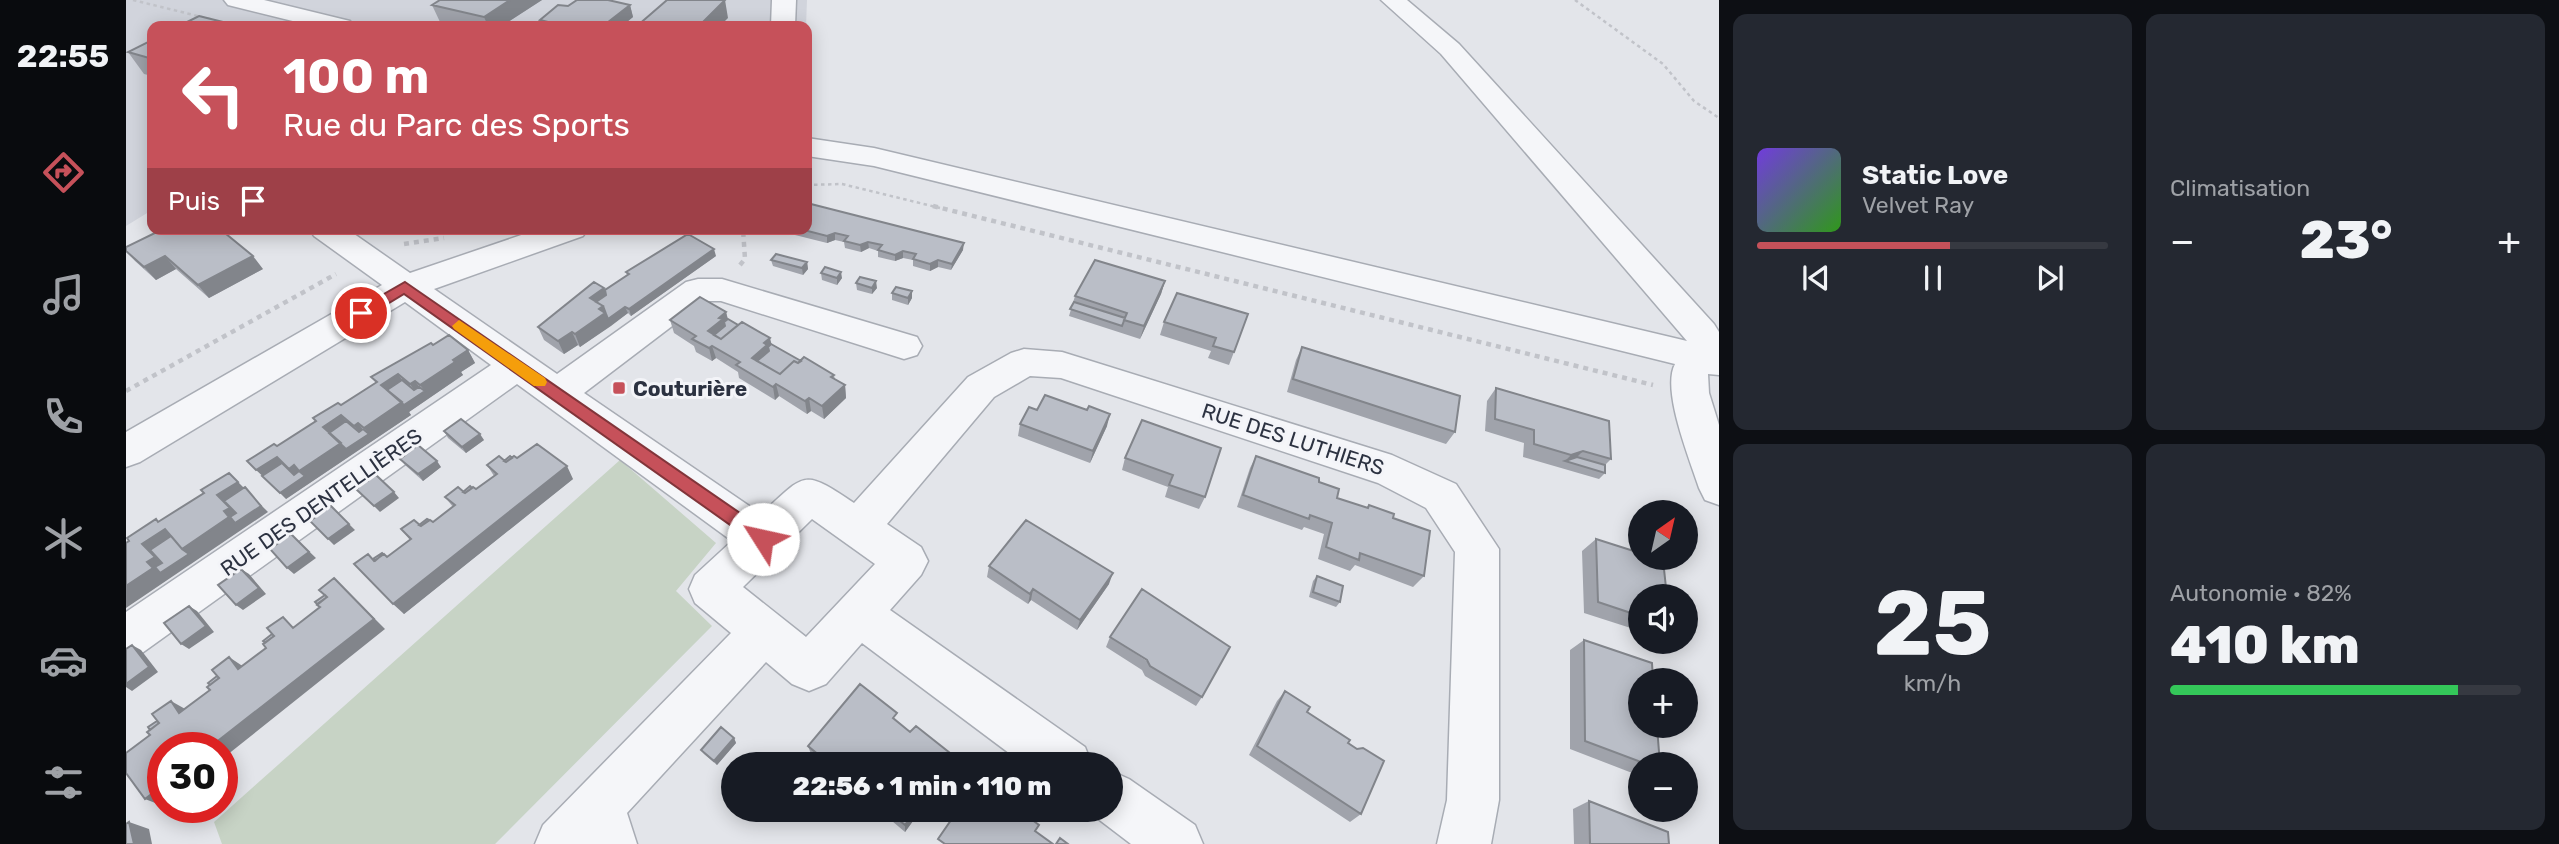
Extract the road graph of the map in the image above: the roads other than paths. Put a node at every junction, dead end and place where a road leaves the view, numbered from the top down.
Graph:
1 (236, 0) edge
2 (784, 0) edge
3 (1393, 0) edge
4 (321, 21) edge
5 (783, 21) edge
6 (812, 148) edge
7 (333, 235) edge
8 (555, 235) edge
9 (405, 287) junction
10 (904, 346) dead end
11 (1710, 360) edge
12 (516, 366) junction
13 (556, 394) junction
14 (126, 451) edge
15 (1719, 488) edge
16 (858, 528) junction
17 (763, 539) junction
18 (859, 614) junction
19 (764, 632) junction
20 (126, 638) edge
21 (1049, 752) edge
22 (1123, 806) edge
23 (605, 825) edge
24 (562, 844) edge
25 (1177, 844) edge
26 (1464, 844) edge

1 - 4 street
2 - 5 street
3 - 11 street
6 - 11 street
7 - 9 street
8 - 9 street
9 - 12 street
9 - 14 street
10 - 13 street
11 - 15 street
12 - 13 street
12 - 20 street, RUE DES DENTELLIÈRES
13 - 17 street
16 - 17 street
16 - 18 street
16 - 26 street, RUE DES LUTHIERS
17 - 19 street
18 - 19 street
18 - 21 street
19 - 23 street
22 - 25 street
23 - 24 street

